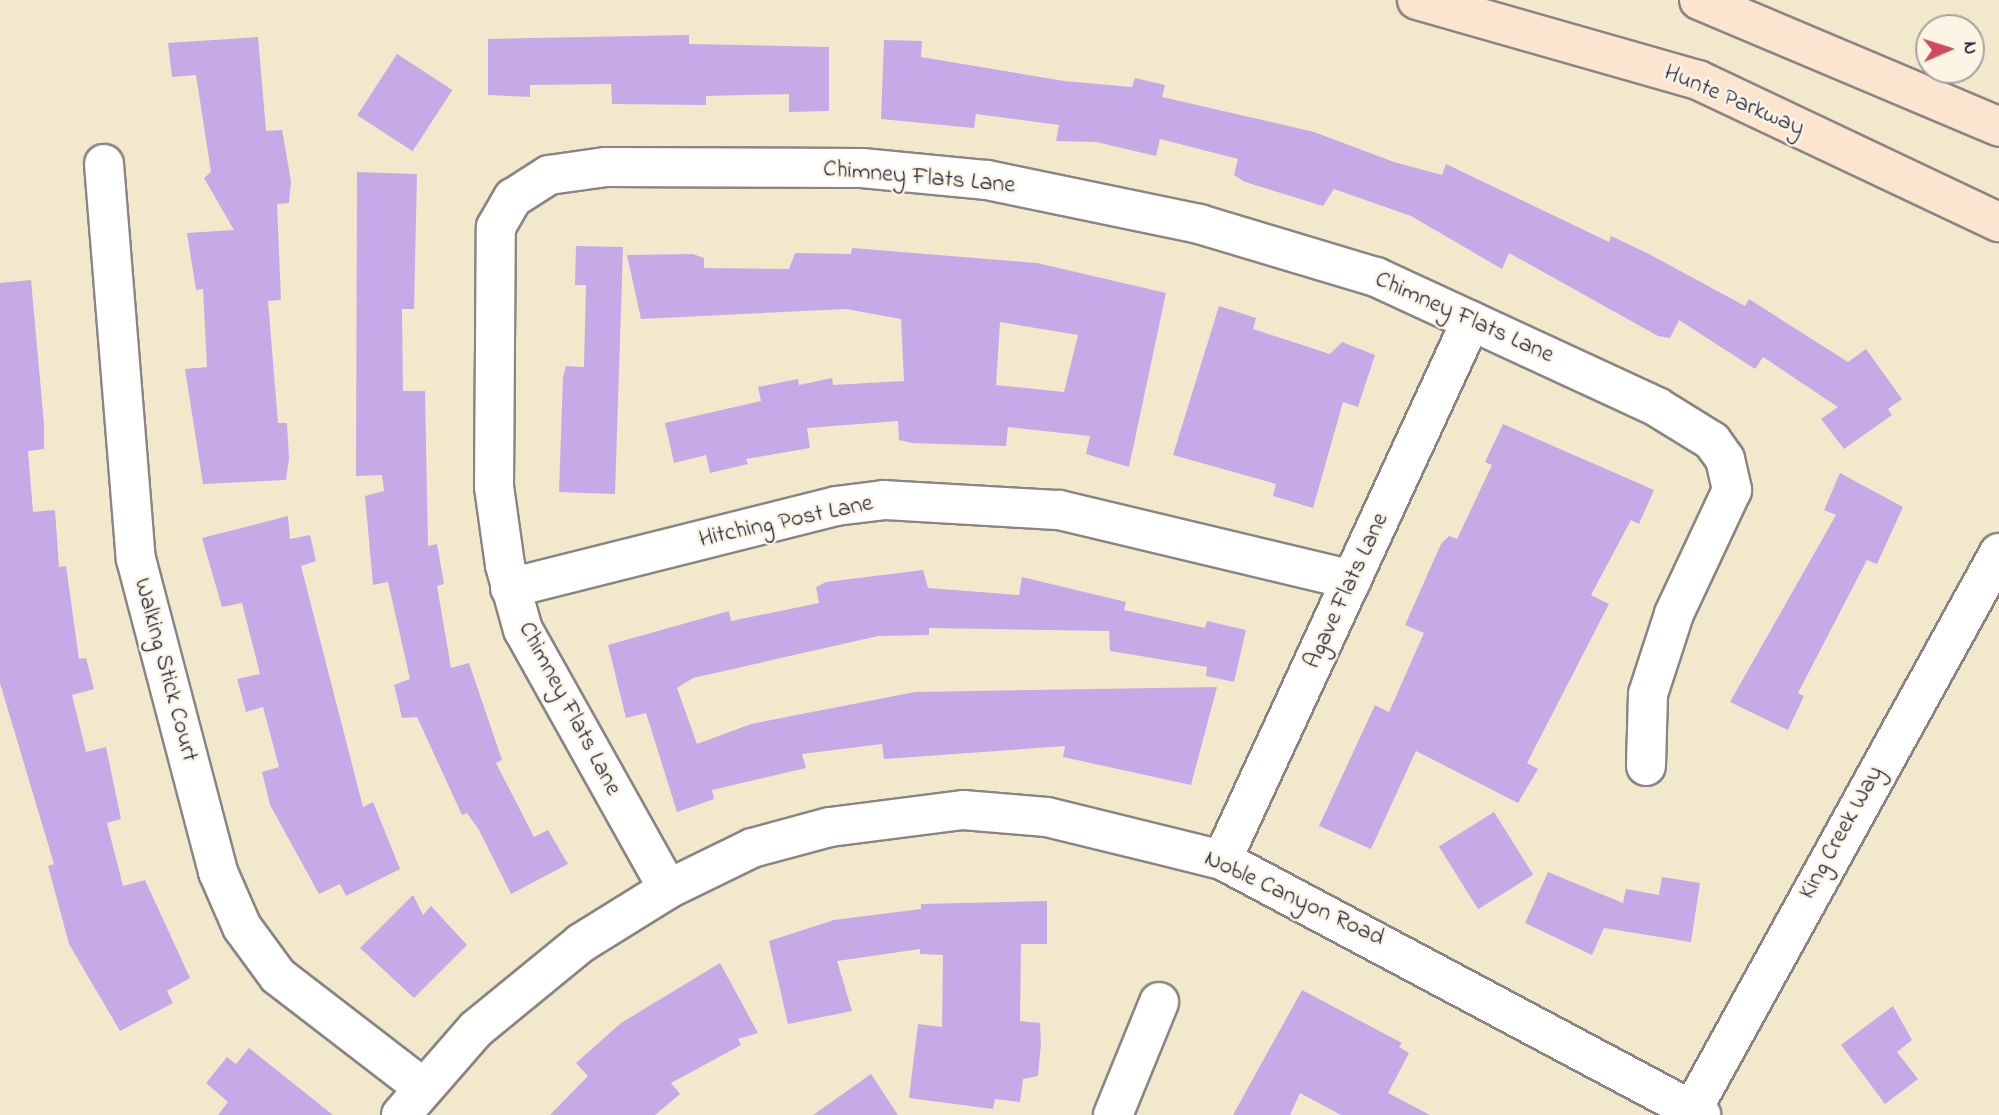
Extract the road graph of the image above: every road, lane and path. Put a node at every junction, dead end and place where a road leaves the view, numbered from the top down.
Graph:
1 (1417, 0) edge
2 (1699, 0) edge
3 (1999, 127) edge
4 (104, 164) dead end
5 (1999, 222) edge
6 (1471, 321) junction
7 (1999, 553) edge
8 (1352, 580) junction
9 (510, 588) junction
10 (1646, 766) dead end
11 (1222, 860) junction
12 (668, 889) junction
13 (1160, 1002) dead end
14 (411, 1101) edge
15 (1694, 1113) edge
16 (1113, 1115) edge

1 - 5 main road, Hunte Parkway
2 - 3 main road
4 - 14 street, Walking Stick Court
6 - 8 street, Agave Flats Lane
6 - 9 street, Chimney Flats Lane
6 - 10 street, Chimney Flats Lane
7 - 15 street, King Creek Way
8 - 9 street, Hitching Post Lane
8 - 11 street, Agave Flats Lane
9 - 12 street, Chimney Flats Lane
11 - 12 street, Noble Canyon Road
11 - 15 street, Noble Canyon Road
12 - 14 street, Noble Canyon Road
13 - 16 street

